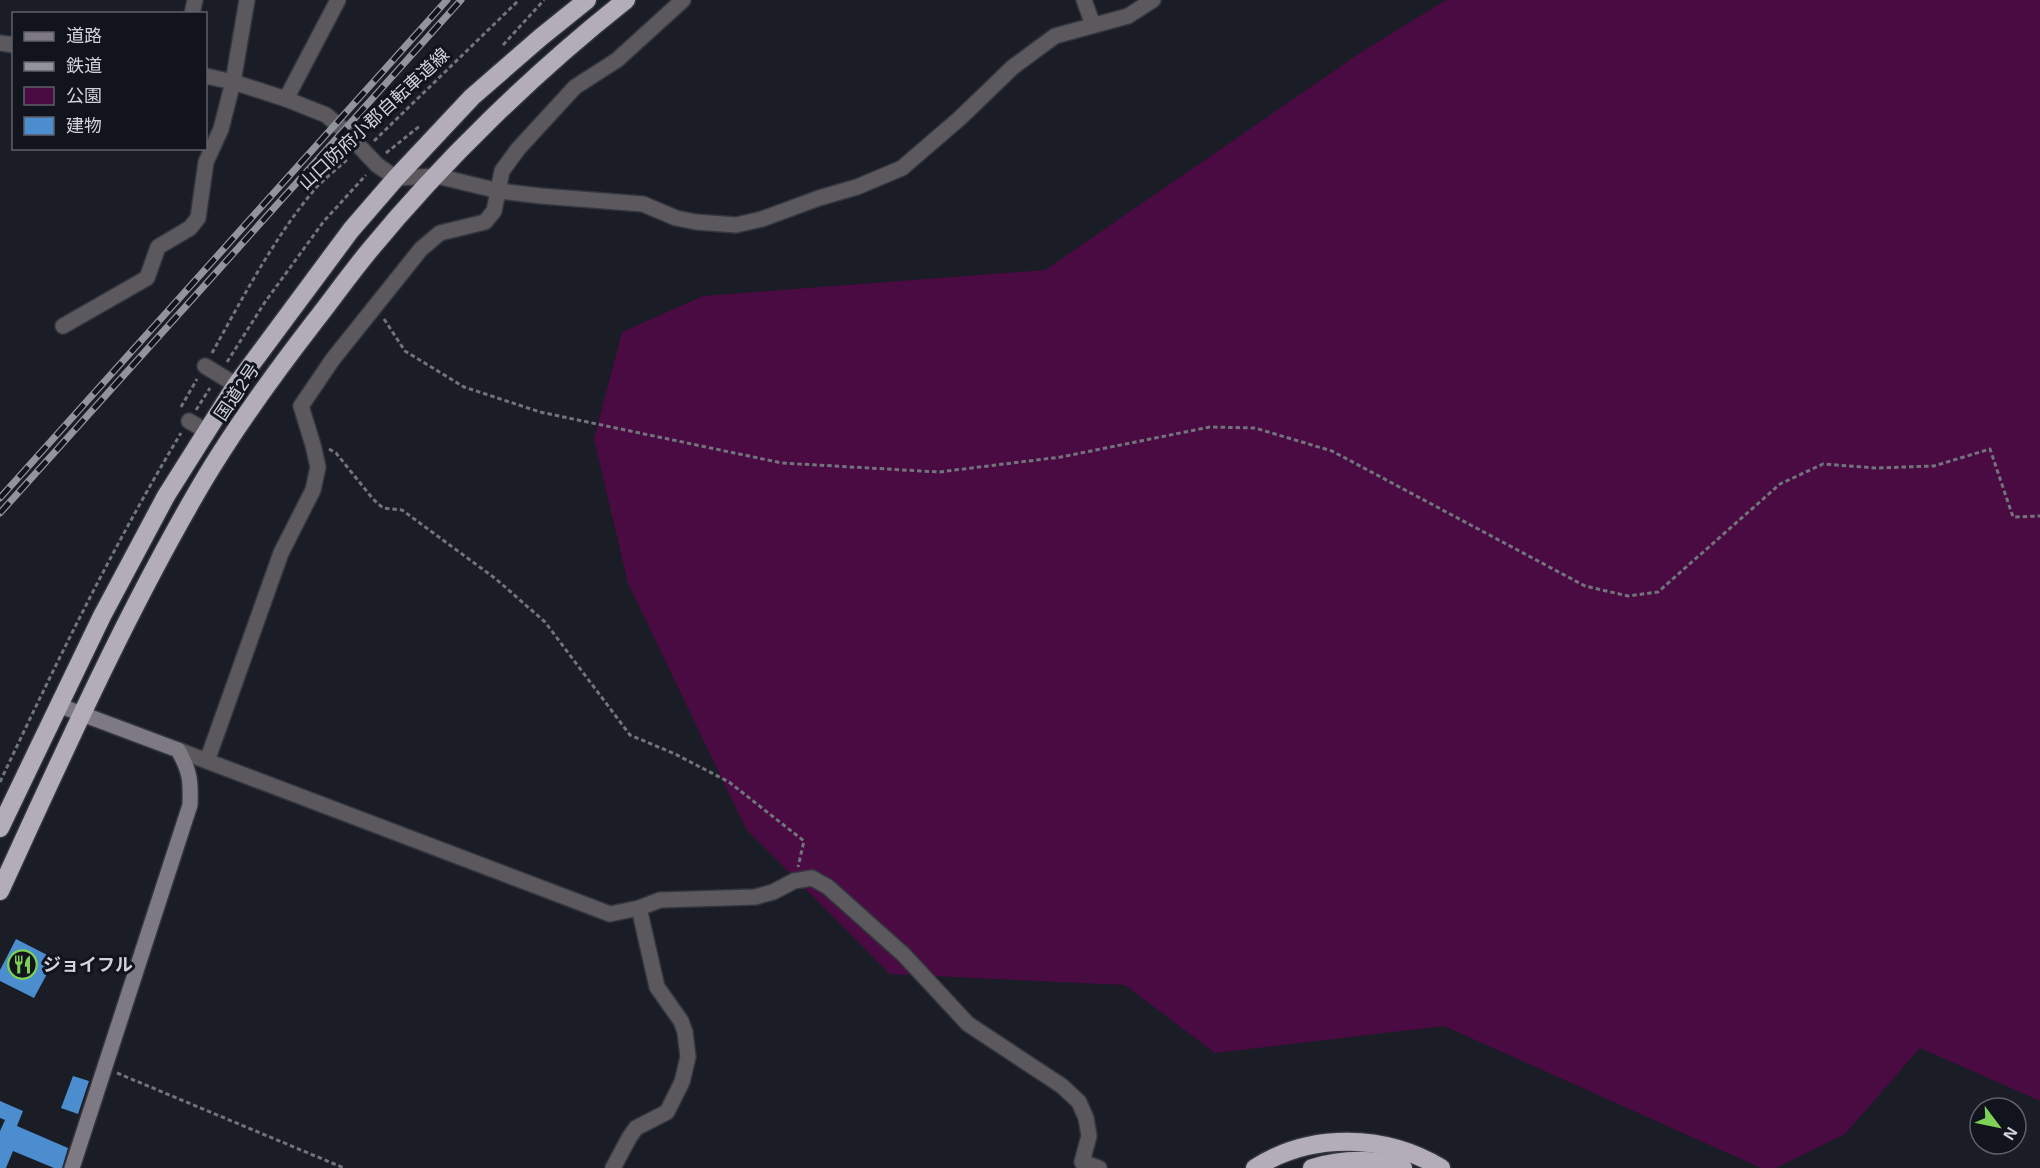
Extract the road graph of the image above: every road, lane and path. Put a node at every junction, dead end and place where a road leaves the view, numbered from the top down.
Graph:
1 (247, 0) edge
2 (338, 0) edge
3 (519, 0) edge
4 (587, 0) edge
5 (626, 0) edge
6 (683, 0) edge
7 (1084, 0) edge
8 (1153, 0) edge
9 (1093, 25) junction
10 (207, 76) edge
11 (233, 82) junction
12 (286, 99) junction
13 (360, 149) junction
14 (437, 176) junction
15 (396, 178) junction
16 (499, 191) junction
17 (375, 305) junction
18 (63, 326) dead end
19 (205, 366) junction
20 (236, 385) junction
21 (189, 421) joint
22 (206, 431) junction
23 (313, 445) junction
24 (2040, 516) edge
25 (58, 705) junction
26 (83, 714) junction
27 (178, 750) junction
28 (207, 761) junction
29 (0, 828) edge
30 (794, 881) junction
31 (0, 891) edge
32 (639, 908) junction
33 (105, 1067) junction
34 (72, 1168) edge
35 (344, 1168) edge
36 (614, 1168) edge
37 (1099, 1168) edge
38 (1255, 1168) edge
39 (1312, 1168) edge
40 (1402, 1168) edge
41 (1442, 1168) edge

1 - 11 street
2 - 12 street
3 - 13 path, 山口防府小郡自転車道線
4 - 15 highway, 国道2号
5 - 14 highway, 国道2号
6 - 16 street
7 - 9 street
8 - 9 street
9 - 16 street
10 - 11 street
11 - 12 street
11 - 18 street
12 - 13 street
13 - 15 street
13 - 19 path, 山口防府小郡自転車道線
14 - 15 street
14 - 16 street
14 - 26 highway, 国道2号
15 - 20 highway, 国道2号
16 - 17 street
17 - 23 street
17 - 24 path
19 - 20 street
19 - 21 path, 山口防府小郡自転車道線
20 - 22 highway, 国道2号
21 - 22 street
22 - 25 highway, 国道2号
23 - 28 street
23 - 30 path
25 - 26 street
25 - 29 highway, 国道2号
26 - 27 street
26 - 31 highway, 国道2号
27 - 28 street
27 - 33 street
28 - 32 street
30 - 32 street
30 - 37 street
32 - 36 street
33 - 34 street
33 - 35 path
38 - 41 highway
39 - 40 highway

